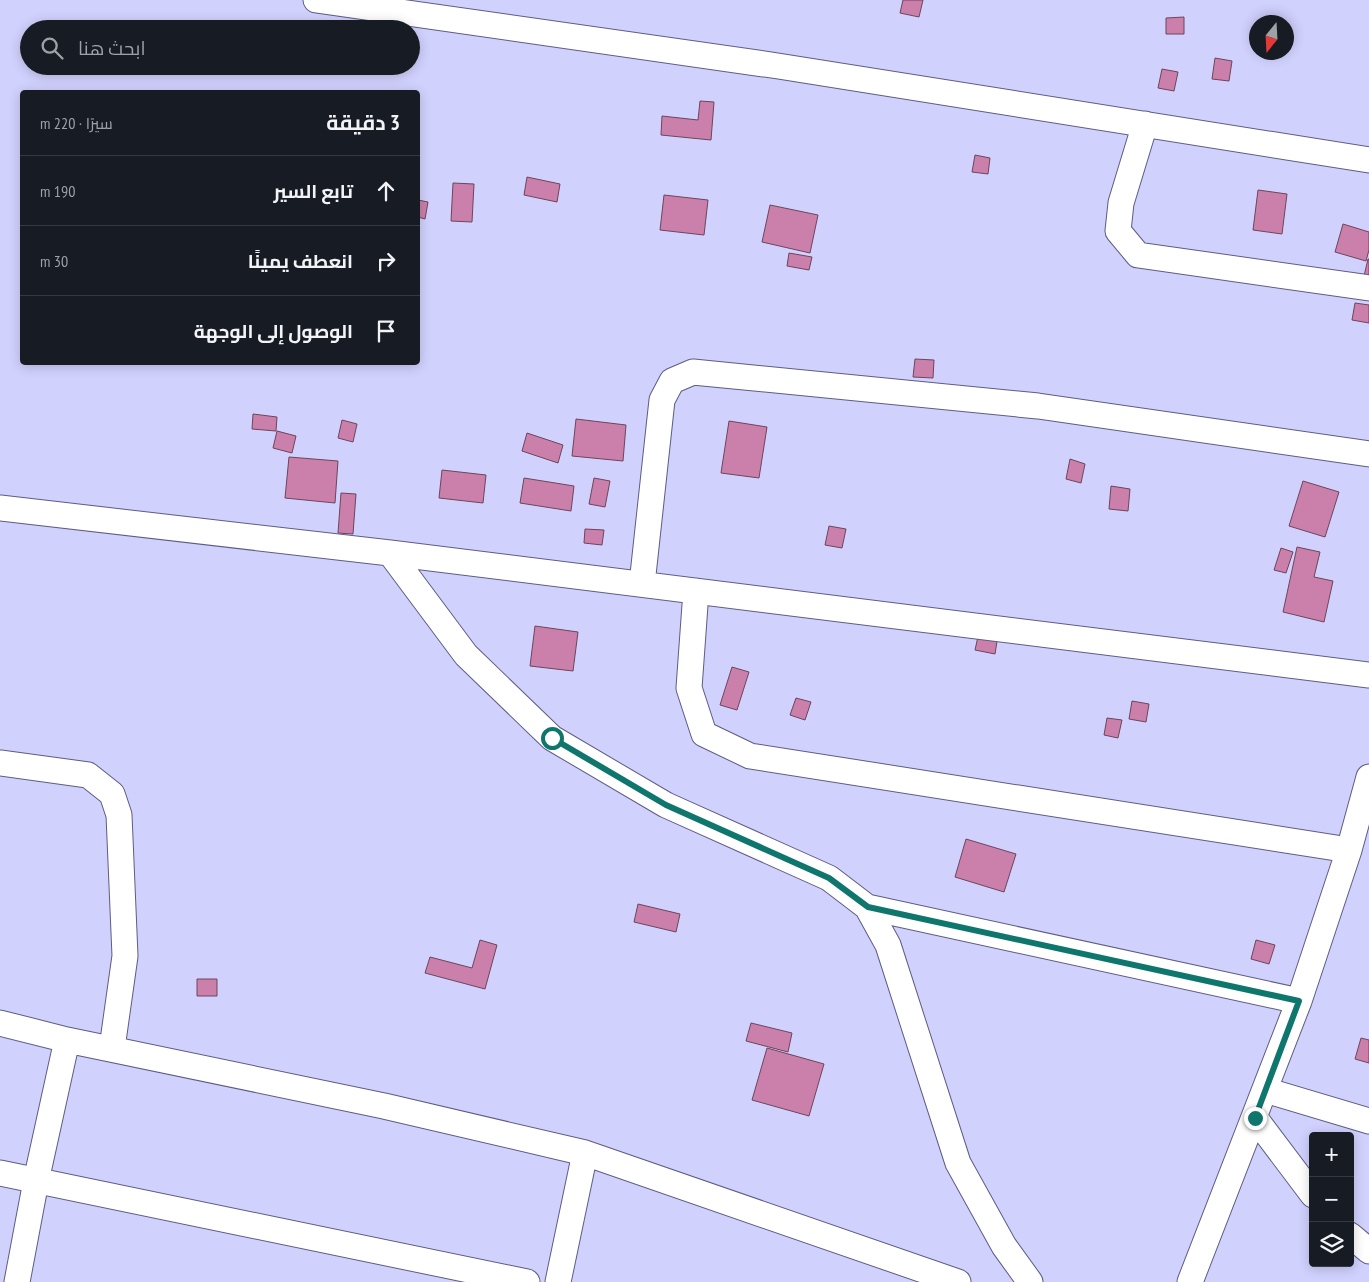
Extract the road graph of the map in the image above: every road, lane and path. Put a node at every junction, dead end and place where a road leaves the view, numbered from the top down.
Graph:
1 (316, 0) edge
2 (1145, 124) junction
3 (1369, 160) edge
4 (1369, 288) edge
5 (1369, 454) edge
6 (0, 508) edge
7 (390, 553) junction
8 (642, 584) junction
9 (696, 591) junction
10 (1369, 675) edge
11 (0, 764) edge
12 (1369, 777) edge
13 (1349, 850) junction
14 (868, 907) junction
15 (1299, 1001) junction
16 (0, 1023) edge
17 (66, 1040) junction
18 (112, 1048) junction
19 (1265, 1090) junction
20 (1255, 1118) junction
21 (1369, 1121) edge
22 (585, 1153) junction
23 (0, 1173) edge
24 (36, 1181) junction
25 (1309, 1190) edge
26 (1354, 1238) edge
27 (1369, 1251) edge
28 (16, 1282) edge
29 (526, 1282) edge
30 (558, 1282) edge
31 (958, 1282) edge
32 (1030, 1282) edge
33 (1190, 1282) edge

1 - 2 street
2 - 3 street
2 - 4 street
5 - 8 street
6 - 7 street
7 - 8 street
7 - 14 street
8 - 9 street
9 - 10 street
9 - 13 street
11 - 18 street
12 - 13 street
13 - 15 street
14 - 15 street
14 - 32 street
15 - 19 street
16 - 17 street
17 - 18 street
17 - 24 street
18 - 22 street
19 - 20 street
19 - 21 street
20 - 25 street
20 - 33 street
22 - 30 street
22 - 31 street
23 - 24 street
24 - 28 street
24 - 29 street
26 - 27 street

